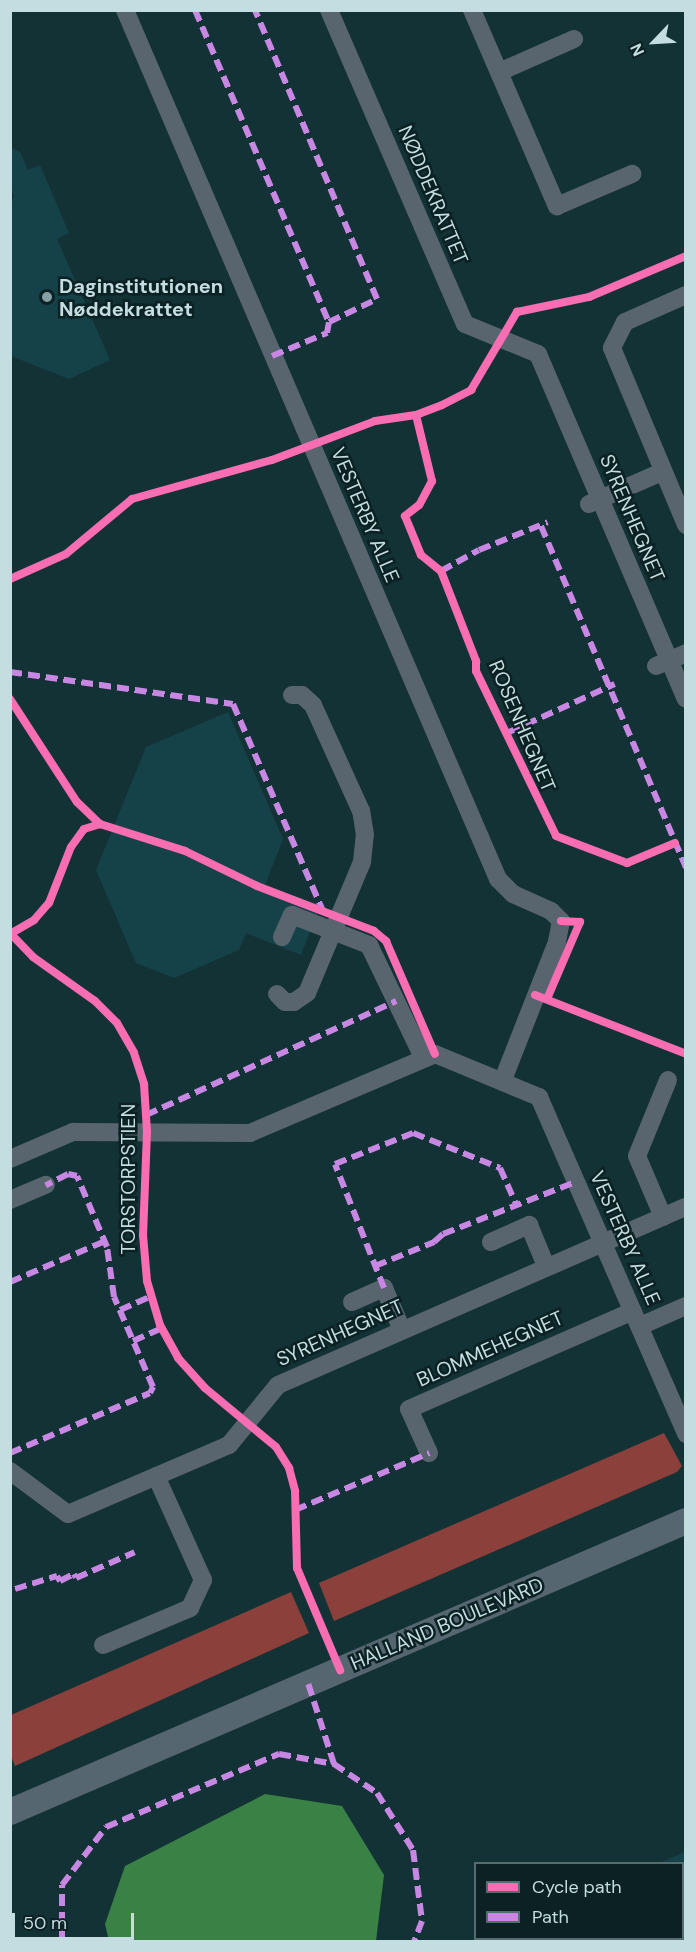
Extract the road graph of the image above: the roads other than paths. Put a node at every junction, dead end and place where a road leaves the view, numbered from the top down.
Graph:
1 (125, 10) edge
2 (329, 10) edge
3 (472, 10) edge
4 (574, 39) dead end
5 (499, 72) junction
6 (632, 174) dead end
7 (686, 295) edge
8 (538, 354) joint
9 (662, 472) junction
10 (594, 502) junction
11 (686, 525) edge
12 (670, 660) edge
13 (292, 695) dead end
14 (686, 699) edge
15 (335, 931) junction
16 (282, 937) dead end
17 (277, 994) dead end
18 (423, 1058) junction
19 (668, 1080) dead end
20 (502, 1082) junction
21 (10, 1159) edge
22 (46, 1185) dead end
23 (10, 1200) edge
24 (686, 1207) edge
25 (663, 1216) junction
26 (491, 1242) dead end
27 (602, 1243) junction
28 (546, 1266) junction
29 (352, 1302) dead end
30 (686, 1306) edge
31 (636, 1318) junction
32 (402, 1330) junction
33 (686, 1434) edge
34 (429, 1453) dead end
35 (10, 1471) edge
36 (156, 1476) junction
37 (686, 1521) edge
38 (104, 1646) dead end
39 (10, 1812) edge

1 - 20 street, VESTERBY ALLE
2 - 8 street, NØDDEKRATTET
3 - 5 street
4 - 5 street
5 - 6 street
7 - 9 street
8 - 10 street, SYRENHEGNET
9 - 10 street
9 - 11 street
10 - 12 street, SYRENHEGNET
12 - 14 street, SYRENHEGNET
13 - 15 street
15 - 16 street
15 - 17 street
15 - 18 street
18 - 20 street, VESTERBY ALLE
18 - 21 street
19 - 25 street
20 - 27 street, VESTERBY ALLE
22 - 23 street
24 - 25 street, SYRENHEGNET
25 - 27 street, SYRENHEGNET
26 - 28 street
27 - 28 street, SYRENHEGNET
27 - 31 street, VESTERBY ALLE
28 - 32 street, SYRENHEGNET
29 - 32 street
30 - 31 street
31 - 33 street, VESTERBY ALLE
31 - 34 street, BLOMMEHEGNET
32 - 36 street, SYRENHEGNET
35 - 36 street, SYRENHEGNET
36 - 38 street
37 - 39 street, HALLAND BOULEVARD

